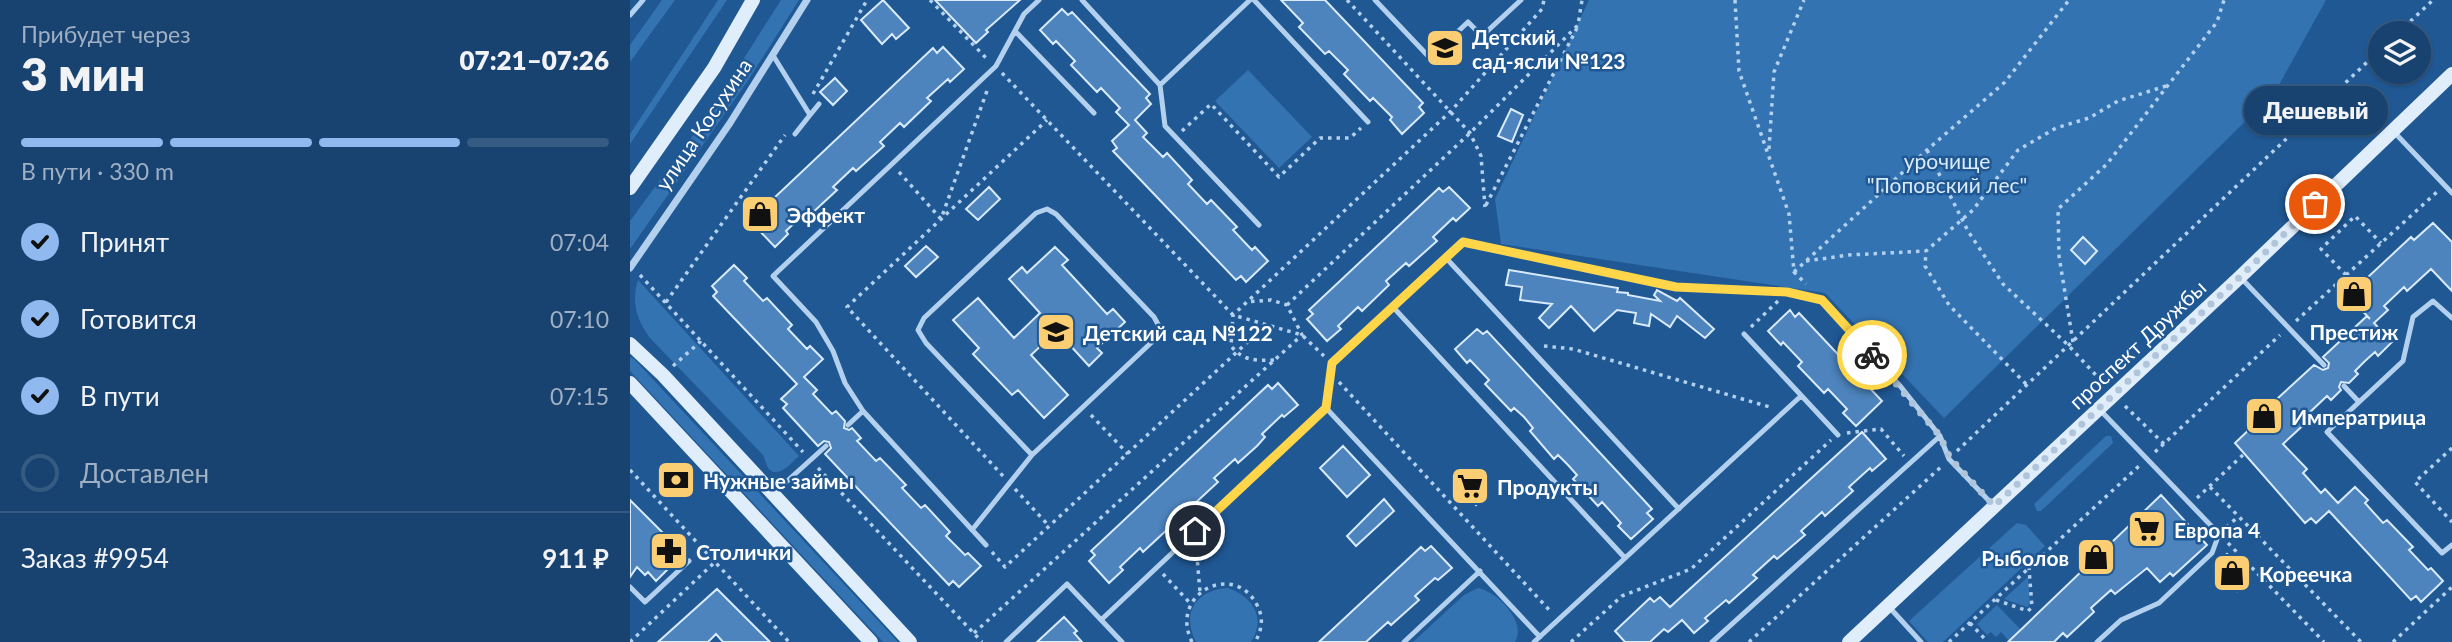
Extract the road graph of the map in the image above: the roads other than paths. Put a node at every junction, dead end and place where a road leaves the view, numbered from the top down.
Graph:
1 (643, 0) edge
2 (753, 0) edge
3 (807, 0) edge
4 (1039, 0) edge
5 (1082, 0) edge
6 (1252, 0) edge
7 (1375, 0) edge
8 (1521, 0) edge
9 (630, 15) edge
10 (1015, 31) junction
11 (774, 57) junction
12 (2452, 74) edge
13 (1160, 85) junction
14 (819, 104) dead end
15 (1094, 113) dead end
16 (810, 115) junction
17 (1368, 122) road end
18 (2392, 130) junction
19 (792, 131) road end
20 (630, 188) edge
21 (2452, 193) edge
22 (1259, 225) dead end
23 (1446, 258) junction
24 (630, 268) edge
25 (2240, 277) junction
26 (1392, 307) junction
27 (2452, 318) edge
28 (1744, 334) road end
29 (630, 344) edge
30 (2324, 365) dead end
31 (630, 383) edge
32 (2344, 386) dead end
33 (1801, 396) junction
34 (2359, 402) junction
35 (1326, 408) junction
36 (2099, 409) junction
37 (863, 411) junction
38 (848, 425) dead end
39 (1838, 435) road end
40 (1940, 436) junction
41 (825, 446) dead end
42 (1032, 455) junction
43 (773, 494) junction
44 (1994, 506) junction
45 (1679, 509) junction
46 (972, 530) junction
47 (986, 545) road end
48 (2452, 545) edge
49 (1625, 558) junction
50 (689, 561) dead end
51 (1480, 571) junction
52 (630, 587) edge
53 (1887, 606) junction
54 (1101, 620) junction
55 (1540, 637) junction
56 (871, 642) edge
57 (910, 642) edge
58 (1006, 642) edge
59 (1122, 642) edge
60 (1404, 642) edge
61 (1534, 642) edge
62 (1712, 642) edge
63 (1849, 642) edge
64 (1921, 642) edge
65 (2097, 642) edge

1 - 9 lane
2 - 20 main road, улица Косухина
3 - 11 street, улица Косухина
4 - 10 lane
5 - 13 lane
6 - 13 lane
6 - 17 lane
7 - 8 lane
10 - 15 lane
10 - 37 lane
11 - 16 lane
11 - 24 street, улица Косухина
12 - 18 main road, проспект Дружбы
13 - 22 lane
14 - 16 lane
16 - 19 lane
18 - 21 lane
18 - 25 main road, проспект Дружбы
23 - 26 lane
23 - 40 lane
23 - 45 lane
25 - 30 lane
25 - 36 main road, проспект Дружбы
26 - 35 lane
26 - 49 lane
27 - 34 lane
28 - 33 lane
29 - 43 main road
31 - 56 main road
32 - 34 lane
33 - 39 lane
33 - 45 lane
34 - 48 lane
35 - 51 lane
35 - 54 lane
36 - 44 main road, проспект Дружбы
36 - 65 lane
37 - 38 lane
37 - 46 lane
40 - 44 lane
40 - 62 lane
41 - 43 lane
42 - 42 lane
42 - 46 lane
43 - 57 main road
44 - 53 main road, проспект Дружбы
45 - 49 lane
46 - 47 lane
49 - 55 lane
50 - 52 lane
51 - 55 lane
51 - 60 lane
53 - 63 main road, проспект Дружбы
53 - 64 lane
54 - 58 lane
54 - 59 lane
55 - 61 lane

